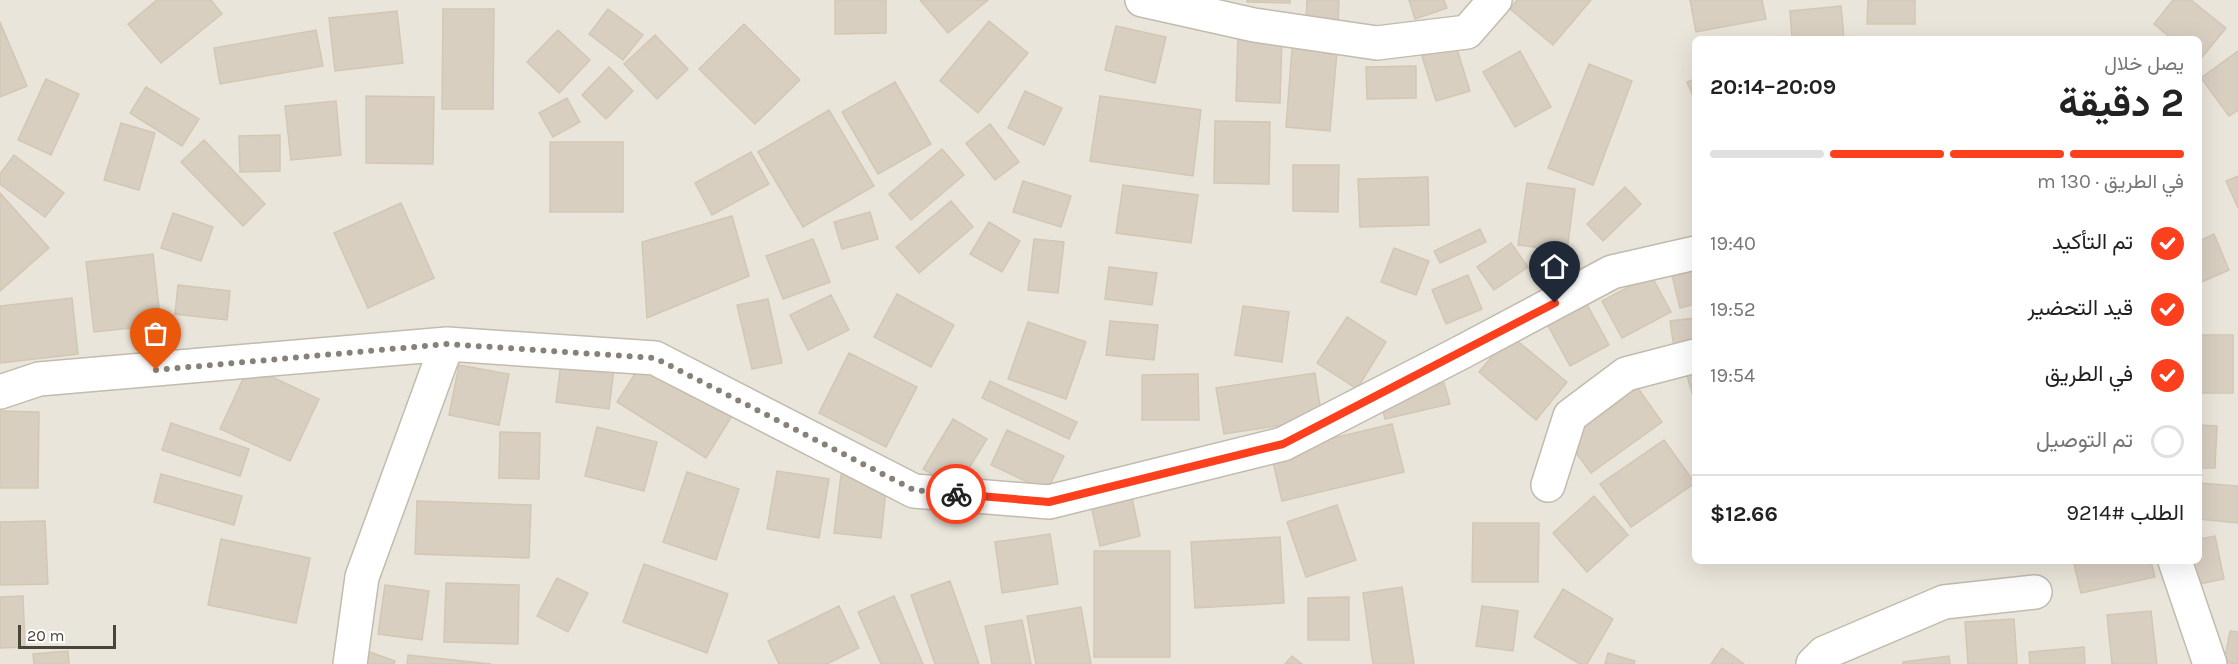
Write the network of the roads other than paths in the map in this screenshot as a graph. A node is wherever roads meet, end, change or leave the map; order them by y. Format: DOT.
graph roads {
  1 [pos="1142,0"];
  2 [pos="1495,0"];
  3 [pos="1692,254"];
  4 [pos="447,344"];
  5 [pos="1692,357"];
  6 [pos="0,392"];
  7 [pos="1548,485"];
  8 [pos="2176,564"];
  9 [pos="2035,592"];
  10 [pos="350,664"];
  11 [pos="1813,664"];
  12 [pos="2210,664"];
  1 -- 2 [label="street"];
  3 -- 4 [label="street"];
  4 -- 6 [label="street"];
  4 -- 10 [label="street"];
  5 -- 7 [label="street"];
  8 -- 12 [label="street"];
  9 -- 11 [label="street"];
}
